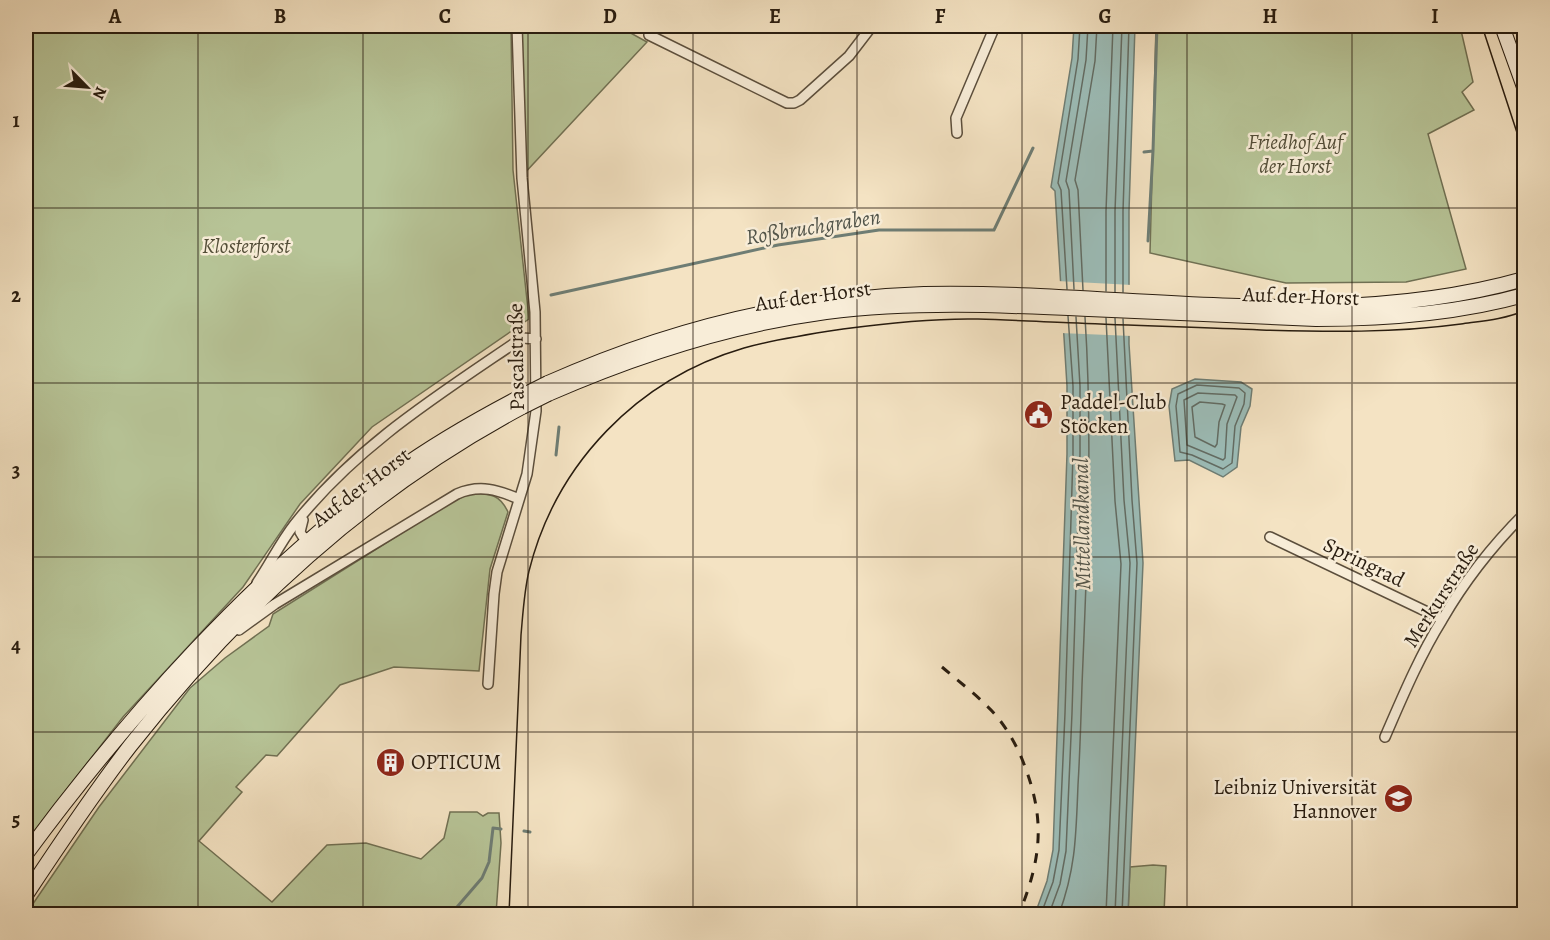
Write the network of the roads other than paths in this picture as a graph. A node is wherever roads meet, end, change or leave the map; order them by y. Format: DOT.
graph roads {
  1 [pos="517,26"];
  2 [pos="654,26"];
  3 [pos="872,26"];
  4 [pos="994,26"];
  5 [pos="1502,26"];
  6 [pos="1524,87"];
  7 [pos="957,134"];
  8 [pos="1524,279"];
  9 [pos="1524,295"];
  10 [pos="1145,306"];
  11 [pos="536,339"];
  12 [pos="522,402"];
  13 [pos="519,499"];
  14 [pos="308,510"];
  15 [pos="1524,514"];
  16 [pos="1270,537"];
  17 [pos="311,539"];
  18 [pos="248,598"];
  19 [pos="1442,619"];
  20 [pos="207,655"];
  21 [pos="488,684"];
  22 [pos="1385,737"];
  23 [pos="26,854"];
  24 [pos="26,895"];
  1 -- 11 [label="street, Pascalstraße"];
  2 -- 3 [label="street"];
  4 -- 7 [label="street"];
  5 -- 6 [label="street"];
  8 -- 10 [label="street, Auf der Horst"];
  9 -- 10 [label="street, Auf der Horst"];
  10 -- 12 [label="street, Auf der Horst, bridge"];
  11 -- 13 [label="street, Pascalstraße"];
  11 -- 14 [label="street, Auf der Horst"];
  12 -- 17 [label="street, Auf der Horst"];
  12 -- 20 [label="street, Auf der Horst"];
  13 -- 20 [label="street, Auf der Horst"];
  13 -- 21 [label="street, Pascalstraße"];
  14 -- 17 [label="street, Auf der Horst"];
  14 -- 18 [label="street, Auf der Horst"];
  15 -- 19 [label="street, Merkurstraße"];
  16 -- 19 [label="street, Springrad"];
  17 -- 18 [label="street, Auf der Horst"];
  18 -- 23 [label="street, Auf der Horst"];
  19 -- 22 [label="street, Merkurstraße"];
  20 -- 24 [label="street, Auf der Horst"];
}
